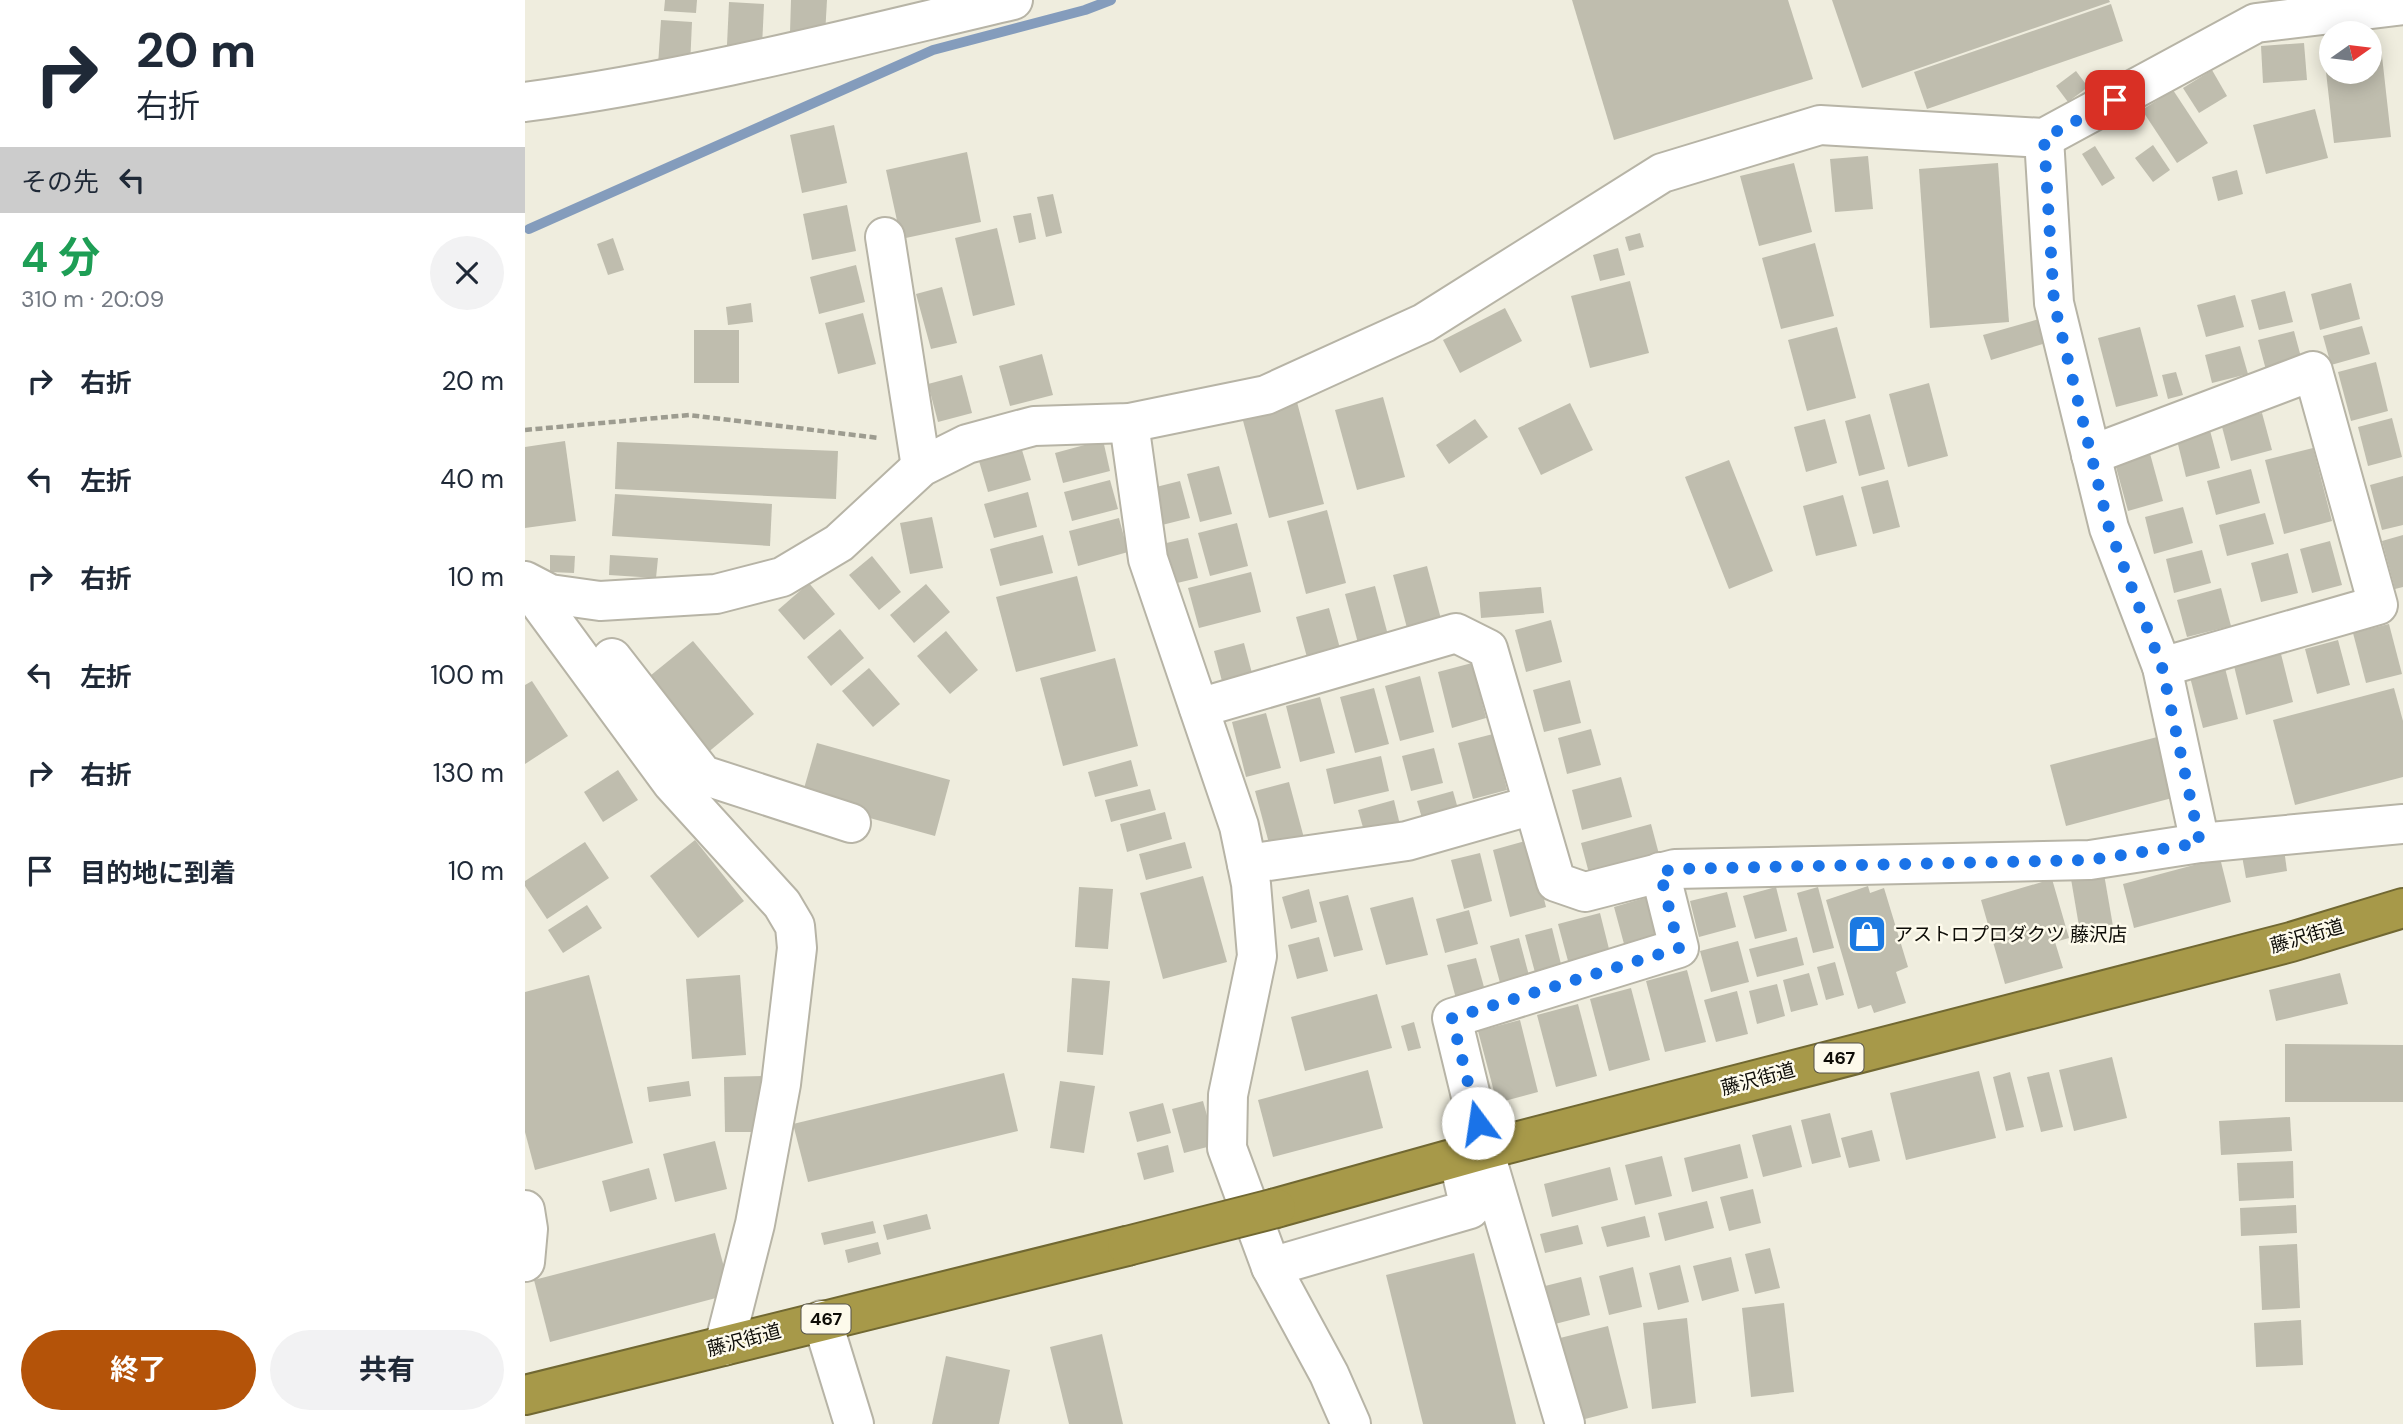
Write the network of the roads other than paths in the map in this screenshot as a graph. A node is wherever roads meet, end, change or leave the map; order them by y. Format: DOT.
graph roads {
  1 [pos="1013,0"];
  2 [pos="2403,5"];
  3 [pos="525,102"];
  4 [pos="2044,138"];
  5 [pos="885,237"];
  6 [pos="1129,423"];
  7 [pos="919,455"];
  8 [pos="2091,455"];
  9 [pos="525,582"];
  10 [pos="564,595"];
  11 [pos="2162,667"];
  12 [pos="1199,708"];
  13 [pos="1533,805"];
  14 [pos="851,823"];
  15 [pos="2403,824"];
  16 [pos="2200,843"];
  17 [pos="1247,864"];
  18 [pos="1660,872"];
  19 [pos="2403,908"];
  20 [pos="1471,1154"];
  21 [pos="525,1210"];
  22 [pos="525,1262"];
  23 [pos="1271,1267"];
  24 [pos="822,1320"];
  25 [pos="724,1346"];
  26 [pos="525,1395"];
  27 [pos="854,1424"];
  28 [pos="1351,1424"];
  29 [pos="1565,1424"];
  1 -- 3 [label="street"];
  2 -- 4 [label="street"];
  4 -- 6 [label="street"];
  4 -- 8 [label="street"];
  5 -- 7 [label="street"];
  6 -- 7 [label="street"];
  6 -- 12 [label="street"];
  7 -- 10 [label="street"];
  8 -- 11 [label="street"];
  8 -- 11 [label="street"];
  9 -- 10 [label="street"];
  9 -- 25 [label="street"];
  10 -- 14 [label="street"];
  11 -- 16 [label="street"];
  12 -- 13 [label="street"];
  12 -- 17 [label="street"];
  13 -- 17 [label="street"];
  13 -- 18 [label="street"];
  15 -- 16 [label="street"];
  16 -- 18 [label="street"];
  17 -- 23 [label="street"];
  18 -- 20 [label="street"];
  19 -- 20 [label="highway, 藤沢街道 / 467"];
  20 -- 23 [label="street"];
  20 -- 24 [label="highway, 藤沢街道 / 467, bridge"];
  20 -- 29 [label="street"];
  21 -- 22 [label="street"];
  23 -- 28 [label="street"];
  24 -- 25 [label="highway, 藤沢街道 / 467"];
  24 -- 27 [label="street"];
  25 -- 26 [label="highway, 藤沢街道 / 467"];
}
